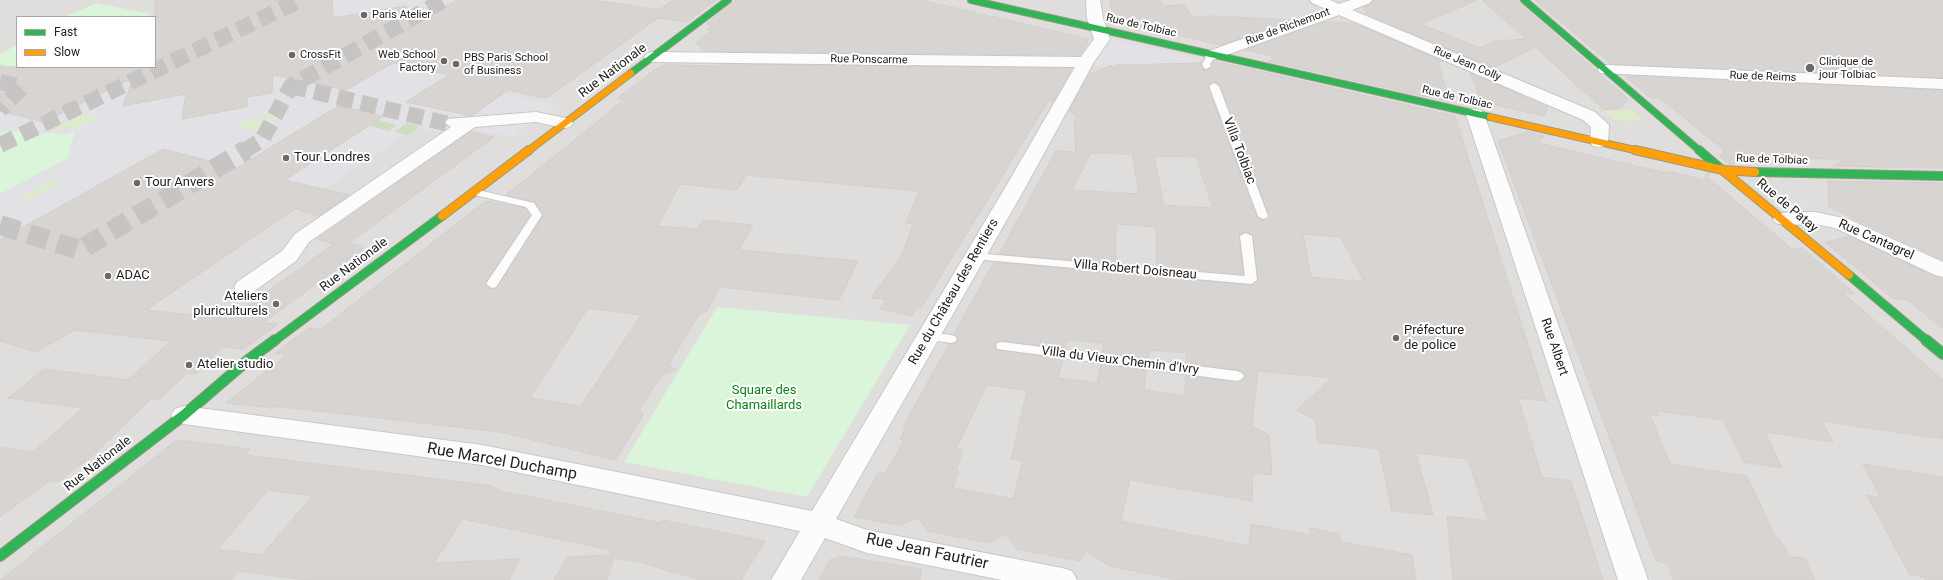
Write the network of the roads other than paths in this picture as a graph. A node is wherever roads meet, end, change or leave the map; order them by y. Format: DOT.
graph roads {
  1 [pos="728,0"];
  2 [pos="971,0"];
  3 [pos="1093,0"];
  4 [pos="1317,0"];
  5 [pos="1365,0"];
  6 [pos="1524,0"];
  7 [pos="1338,9"];
  8 [pos="1098,29"];
  9 [pos="652,57"];
  10 [pos="1210,61"];
  11 [pos="1086,62"];
  12 [pos="1606,70"];
  13 [pos="1943,84"];
  14 [pos="1214,86"];
  15 [pos="1475,114"];
  16 [pos="468,123"];
  17 [pos="564,123"];
  18 [pos="449,124"];
  19 [pos="1600,142"];
  20 [pos="1723,170"];
  21 [pos="1943,176"];
  22 [pos="474,192"];
  23 [pos="1263,216"];
  24 [pos="1783,219"];
  25 [pos="1246,236"];
  26 [pos="974,256"];
  27 [pos="1943,270"];
  28 [pos="492,284"];
  29 [pos="246,287"];
  30 [pos="928,336"];
  31 [pos="951,339"];
  32 [pos="1002,346"];
  33 [pos="1943,354"];
  34 [pos="1237,376"];
  35 [pos="184,415"];
  36 [pos="818,524"];
  37 [pos="0,556"];
  38 [pos="786,580"];
  39 [pos="1062,580"];
  40 [pos="1634,580"];
  1 -- 9 [label="street, Rue Nationale"];
  2 -- 8 [label="street, Rue de Tolbiac"];
  3 -- 8 [label="street, Rue du Château des Rentiers"];
  4 -- 7 [label="street, Rue Jean Colly"];
  5 -- 7 [label="street, Rue de Richemont"];
  6 -- 12 [label="street, Rue de Patay"];
  7 -- 10 [label="street, Rue de Richemont"];
  7 -- 19 [label="street, Rue Jean Colly"];
  8 -- 10 [label="street, Rue de Tolbiac"];
  8 -- 11 [label="street, Rue du Château des Rentiers"];
  9 -- 11 [label="street, Rue Ponscarme"];
  9 -- 17 [label="street, Rue Nationale"];
  10 -- 15 [label="street, Rue de Tolbiac"];
  11 -- 26 [label="street, Rue du Château des Rentiers"];
  12 -- 13 [label="street, Rue de Reims"];
  12 -- 20 [label="street, Rue de Patay"];
  14 -- 23 [label="lane, Villa Tolbiac"];
  15 -- 19 [label="street, Rue de Tolbiac"];
  15 -- 40 [label="street, Rue Albert"];
  16 -- 17 [label="street"];
  16 -- 18 [label="street"];
  16 -- 29 [label="street"];
  17 -- 22 [label="street, Rue Nationale"];
  19 -- 20 [label="street, Rue de Tolbiac"];
  20 -- 21 [label="street, Rue de Tolbiac"];
  20 -- 24 [label="street, Rue de Patay"];
  22 -- 28 [label="lane"];
  22 -- 35 [label="street, Rue Nationale"];
  24 -- 27 [label="street, Rue Cantagrel"];
  24 -- 33 [label="street, Rue de Patay"];
  25 -- 26 [label="lane, Villa Robert Doisneau"];
  26 -- 30 [label="street, Rue du Château des Rentiers"];
  30 -- 31 [label="lane"];
  30 -- 36 [label="street, Rue du Château des Rentiers"];
  32 -- 34 [label="lane, Villa du Vieux Chemin d'Ivry"];
  35 -- 36 [label="street, Rue Marcel Duchamp"];
  35 -- 37 [label="street, Rue Nationale"];
  36 -- 38 [label="street, Rue du Château des Rentiers"];
  36 -- 39 [label="street, Rue Jean Fautrier"];
}
